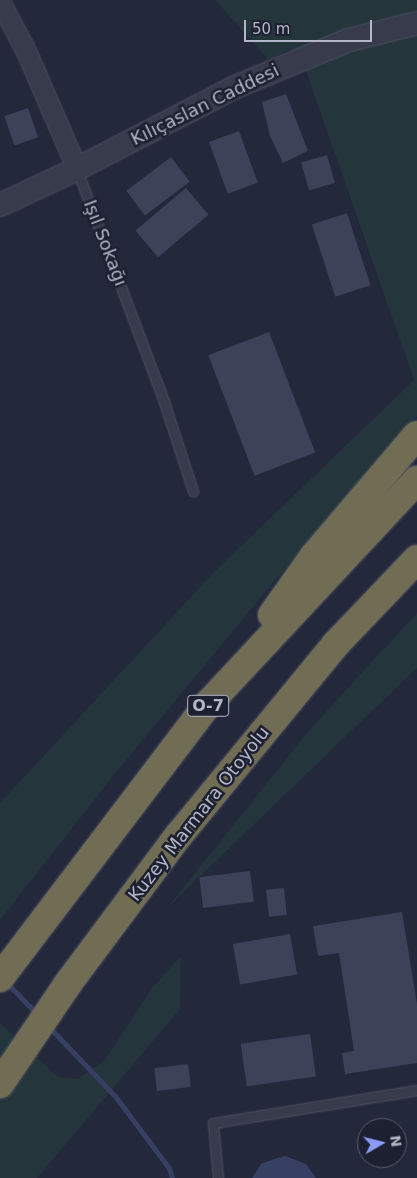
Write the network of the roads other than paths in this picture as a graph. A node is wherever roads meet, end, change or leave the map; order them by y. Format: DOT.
graph roads {
  1 [pos="0,2"];
  2 [pos="417,23"];
  3 [pos="77,170"];
  4 [pos="0,205"];
  5 [pos="417,435"];
  6 [pos="417,480"];
  7 [pos="193,492"];
  8 [pos="417,559"];
  9 [pos="209,703"];
  10 [pos="0,978"];
  11 [pos="0,1084"];
  12 [pos="417,1090"];
  13 [pos="218,1178"];
  1 -- 3 [label="street, Işıl Sokağı"];
  2 -- 3 [label="street, Kılıçaslan Caddesi"];
  3 -- 4 [label="street, Kılıçaslan Caddesi"];
  3 -- 7 [label="lane, Işıl Sokağı"];
  5 -- 9 [label="highway"];
  6 -- 9 [label="highway, O-7"];
  8 -- 11 [label="highway, Kuzey Marmara Otoyolu"];
  9 -- 10 [label="highway, O-7"];
  12 -- 13 [label="lane"];
}
